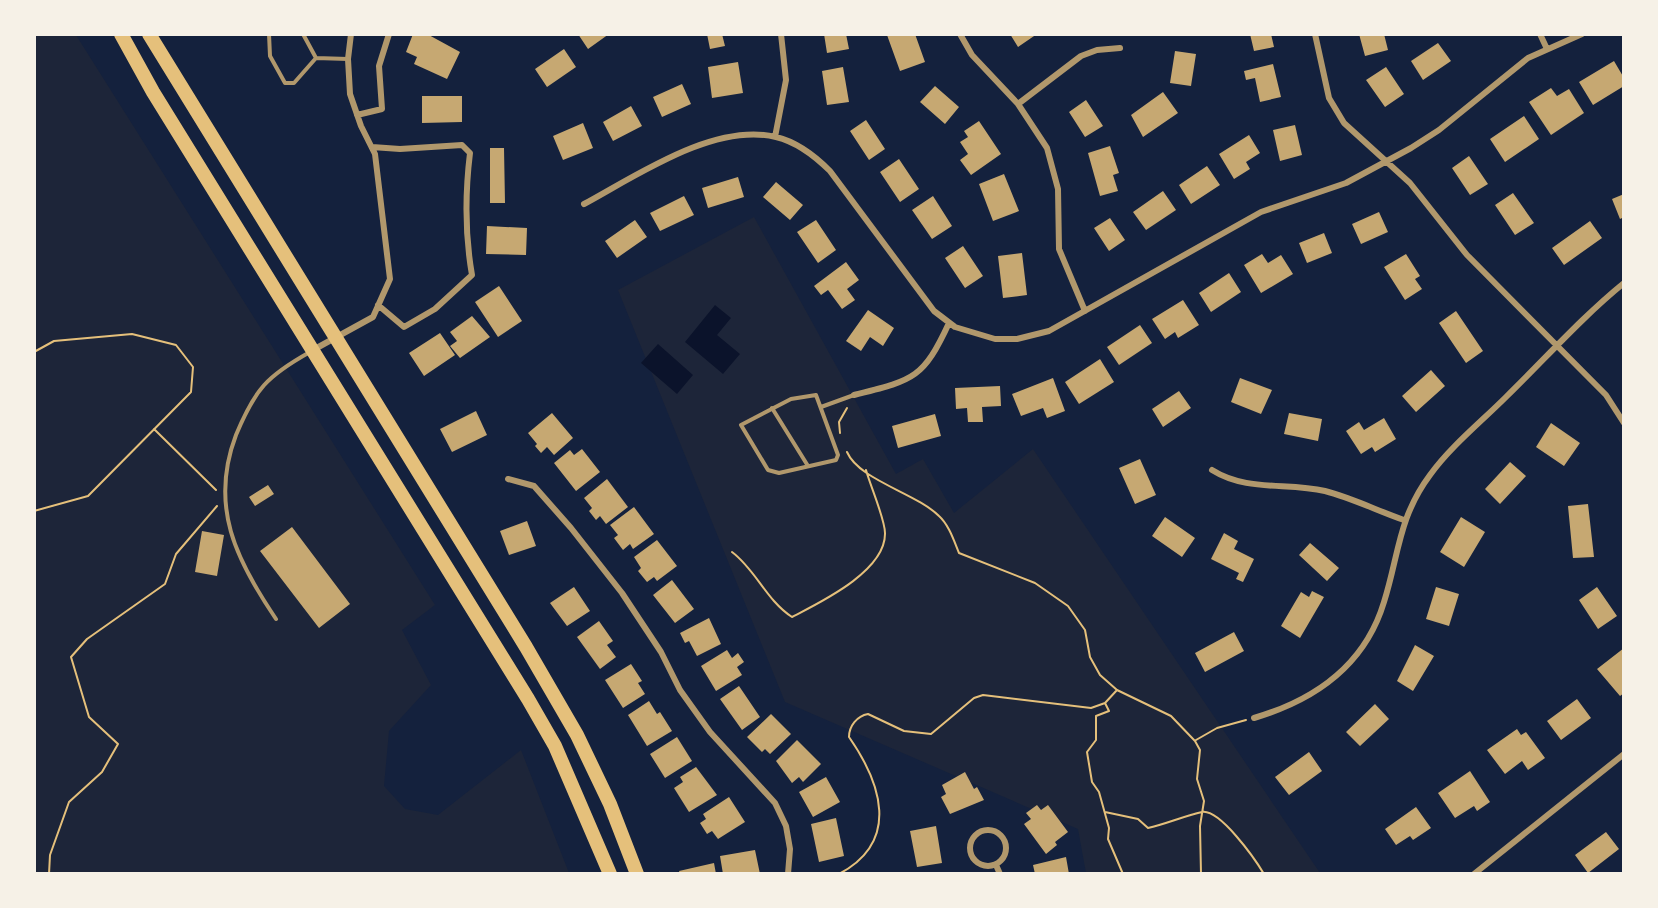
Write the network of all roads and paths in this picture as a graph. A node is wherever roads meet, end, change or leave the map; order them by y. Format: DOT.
graph roads {
  1 [pos="121,34"];
  2 [pos="148,34"];
  3 [pos="269,34"];
  4 [pos="303,34"];
  5 [pos="351,34"];
  6 [pos="389,34"];
  7 [pos="781,34"];
  8 [pos="960,34"];
  9 [pos="1315,34"];
  10 [pos="1540,34"];
  11 [pos="1582,34"];
  12 [pos="1120,48"];
  13 [pos="1546,49"];
  14 [pos="316,58"];
  15 [pos="348,58"];
  16 [pos="1018,104"];
  17 [pos="357,115"];
  18 [pos="776,137"];
  19 [pos="372,147"];
  20 [pos="1386,161"];
  21 [pos="584,204"];
  22 [pos="1623,283"];
  23 [pos="378,305"];
  24 [pos="1086,311"];
  25 [pos="949,323"];
  26 [pos="336,339"];
  27 [pos="1557,346"];
  28 [pos="313,350"];
  29 [pos="34,352"];
  30 [pos="854,395"];
  31 [pos="821,407"];
  32 [pos="772,408"];
  33 [pos="1623,423"];
  34 [pos="154,429"];
  35 [pos="841,438"];
  36 [pos="844,446"];
  37 [pos="808,466"];
  38 [pos="866,470"];
  39 [pos="1212,470"];
  40 [pos="508,479"];
  41 [pos="224,497"];
  42 [pos="34,511"];
  43 [pos="1404,520"];
  44 [pos="732,552"];
  45 [pos="276,619"];
  46 [pos="1117,690"];
  47 [pos="1105,703"];
  48 [pos="1254,718"];
  49 [pos="1195,741"];
  50 [pos="1623,754"];
  51 [pos="1204,811"];
  52 [pos="1105,812"];
  53 [pos="996,865"];
  54 [pos="49,873"];
  55 [pos="610,873"];
  56 [pos="637,873"];
  57 [pos="788,873"];
  58 [pos="839,873"];
  59 [pos="1000,873"];
  60 [pos="1123,873"];
  61 [pos="1200,873"];
  62 [pos="1264,873"];
  63 [pos="1474,873"];
  1 -- 28 [label="main road"];
  2 -- 26 [label="main road"];
  3 -- 14 [label="lane"];
  4 -- 14 [label="lane"];
  5 -- 15 [label="street"];
  6 -- 17 [label="street"];
  7 -- 18 [label="street"];
  8 -- 16 [label="street"];
  9 -- 20 [label="street"];
  10 -- 13 [label="street"];
  11 -- 13 [label="street"];
  12 -- 16 [label="street"];
  13 -- 20 [label="street"];
  14 -- 15 [label="lane"];
  15 -- 17 [label="street"];
  16 -- 24 [label="street"];
  17 -- 19 [label="street"];
  18 -- 21 [label="street"];
  18 -- 25 [label="street"];
  19 -- 23 [label="street"];
  19 -- 23 [label="street"];
  20 -- 24 [label="street"];
  20 -- 27 [label="street"];
  22 -- 27 [label="street"];
  23 -- 26 [label="street"];
  24 -- 25 [label="street"];
  25 -- 30 [label="street"];
  26 -- 28 [label="street"];
  26 -- 56 [label="main road"];
  27 -- 33 [label="street"];
  27 -- 43 [label="street"];
  28 -- 41 [label="lane"];
  28 -- 55 [label="main road"];
  29 -- 34 [label="path"];
  30 -- 31 [label="lane"];
  30 -- 35 [label="path"];
  31 -- 32 [label="lane"];
  31 -- 37 [label="lane"];
  32 -- 37 [label="lane"];
  32 -- 37 [label="lane"];
  34 -- 41 [label="path"];
  34 -- 42 [label="path"];
  36 -- 38 [label="path"];
  38 -- 44 [label="path"];
  38 -- 46 [label="path"];
  39 -- 43 [label="street"];
  40 -- 57 [label="street"];
  41 -- 45 [label="lane"];
  41 -- 54 [label="path"];
  43 -- 48 [label="street"];
  46 -- 47 [label="path"];
  46 -- 49 [label="path"];
  47 -- 52 [label="path"];
  47 -- 58 [label="path"];
  48 -- 49 [label="path"];
  49 -- 51 [label="path"];
  50 -- 63 [label="street"];
  51 -- 52 [label="path"];
  51 -- 61 [label="path"];
  51 -- 62 [label="path"];
  52 -- 60 [label="path"];
  53 -- 53 [label="street"];
  53 -- 59 [label="street"];
}
